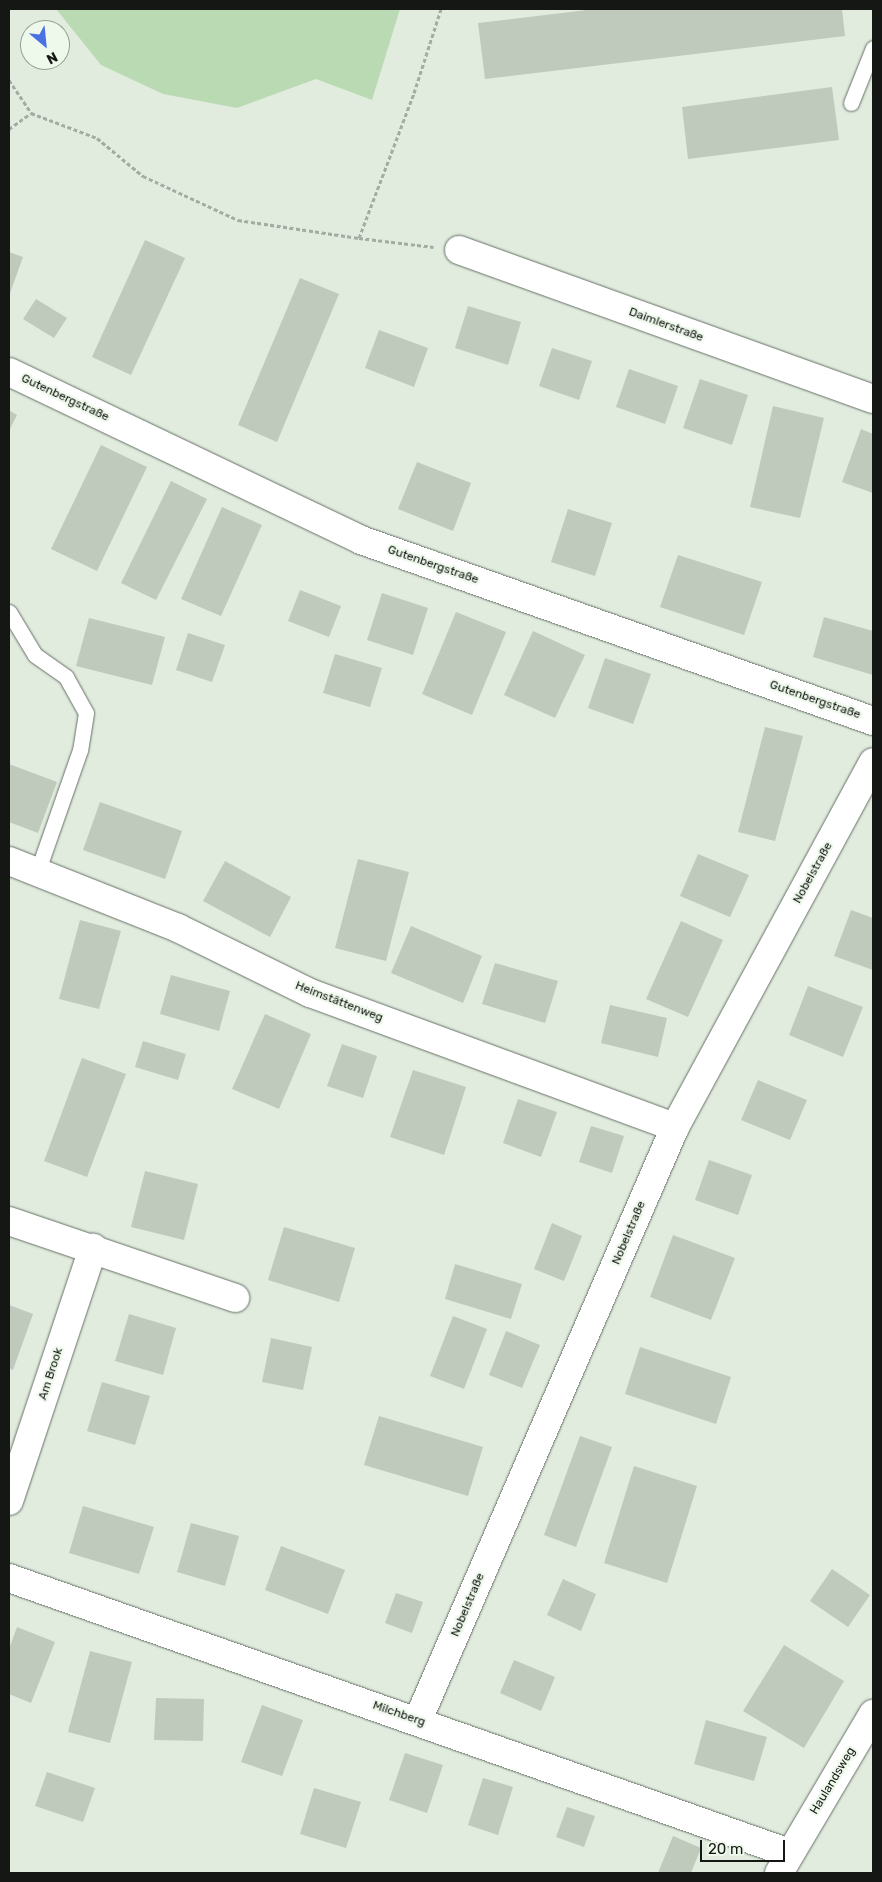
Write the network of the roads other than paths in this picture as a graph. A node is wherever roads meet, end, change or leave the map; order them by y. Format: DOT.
graph roads {
  1 [pos="873,48"];
  2 [pos="851,103"];
  3 [pos="458,250"];
  4 [pos="9,372"];
  5 [pos="873,399"];
  6 [pos="9,612"];
  7 [pos="873,721"];
  8 [pos="873,762"];
  9 [pos="9,861"];
  10 [pos="37,872"];
  11 [pos="675,1127"];
  12 [pos="9,1221"];
  13 [pos="93,1248"];
  14 [pos="235,1298"];
  15 [pos="9,1501"];
  16 [pos="9,1578"];
  17 [pos="873,1714"];
  18 [pos="418,1720"];
  19 [pos="784,1863"];
  1 -- 2 [label="lane"];
  3 -- 5 [label="street, Daimlerstraße"];
  4 -- 7 [label="street, Gutenbergstraße"];
  6 -- 10 [label="lane"];
  8 -- 11 [label="street, Nobelstraße"];
  9 -- 10 [label="street, Heimstättenweg"];
  10 -- 11 [label="street, Heimstättenweg"];
  11 -- 18 [label="street, Nobelstraße"];
  12 -- 13 [label="street"];
  13 -- 14 [label="street"];
  13 -- 15 [label="street, Am Brook"];
  16 -- 18 [label="street, Milchberg"];
  17 -- 19 [label="street, Haulandsweg"];
  18 -- 19 [label="street, Milchberg"];
}
